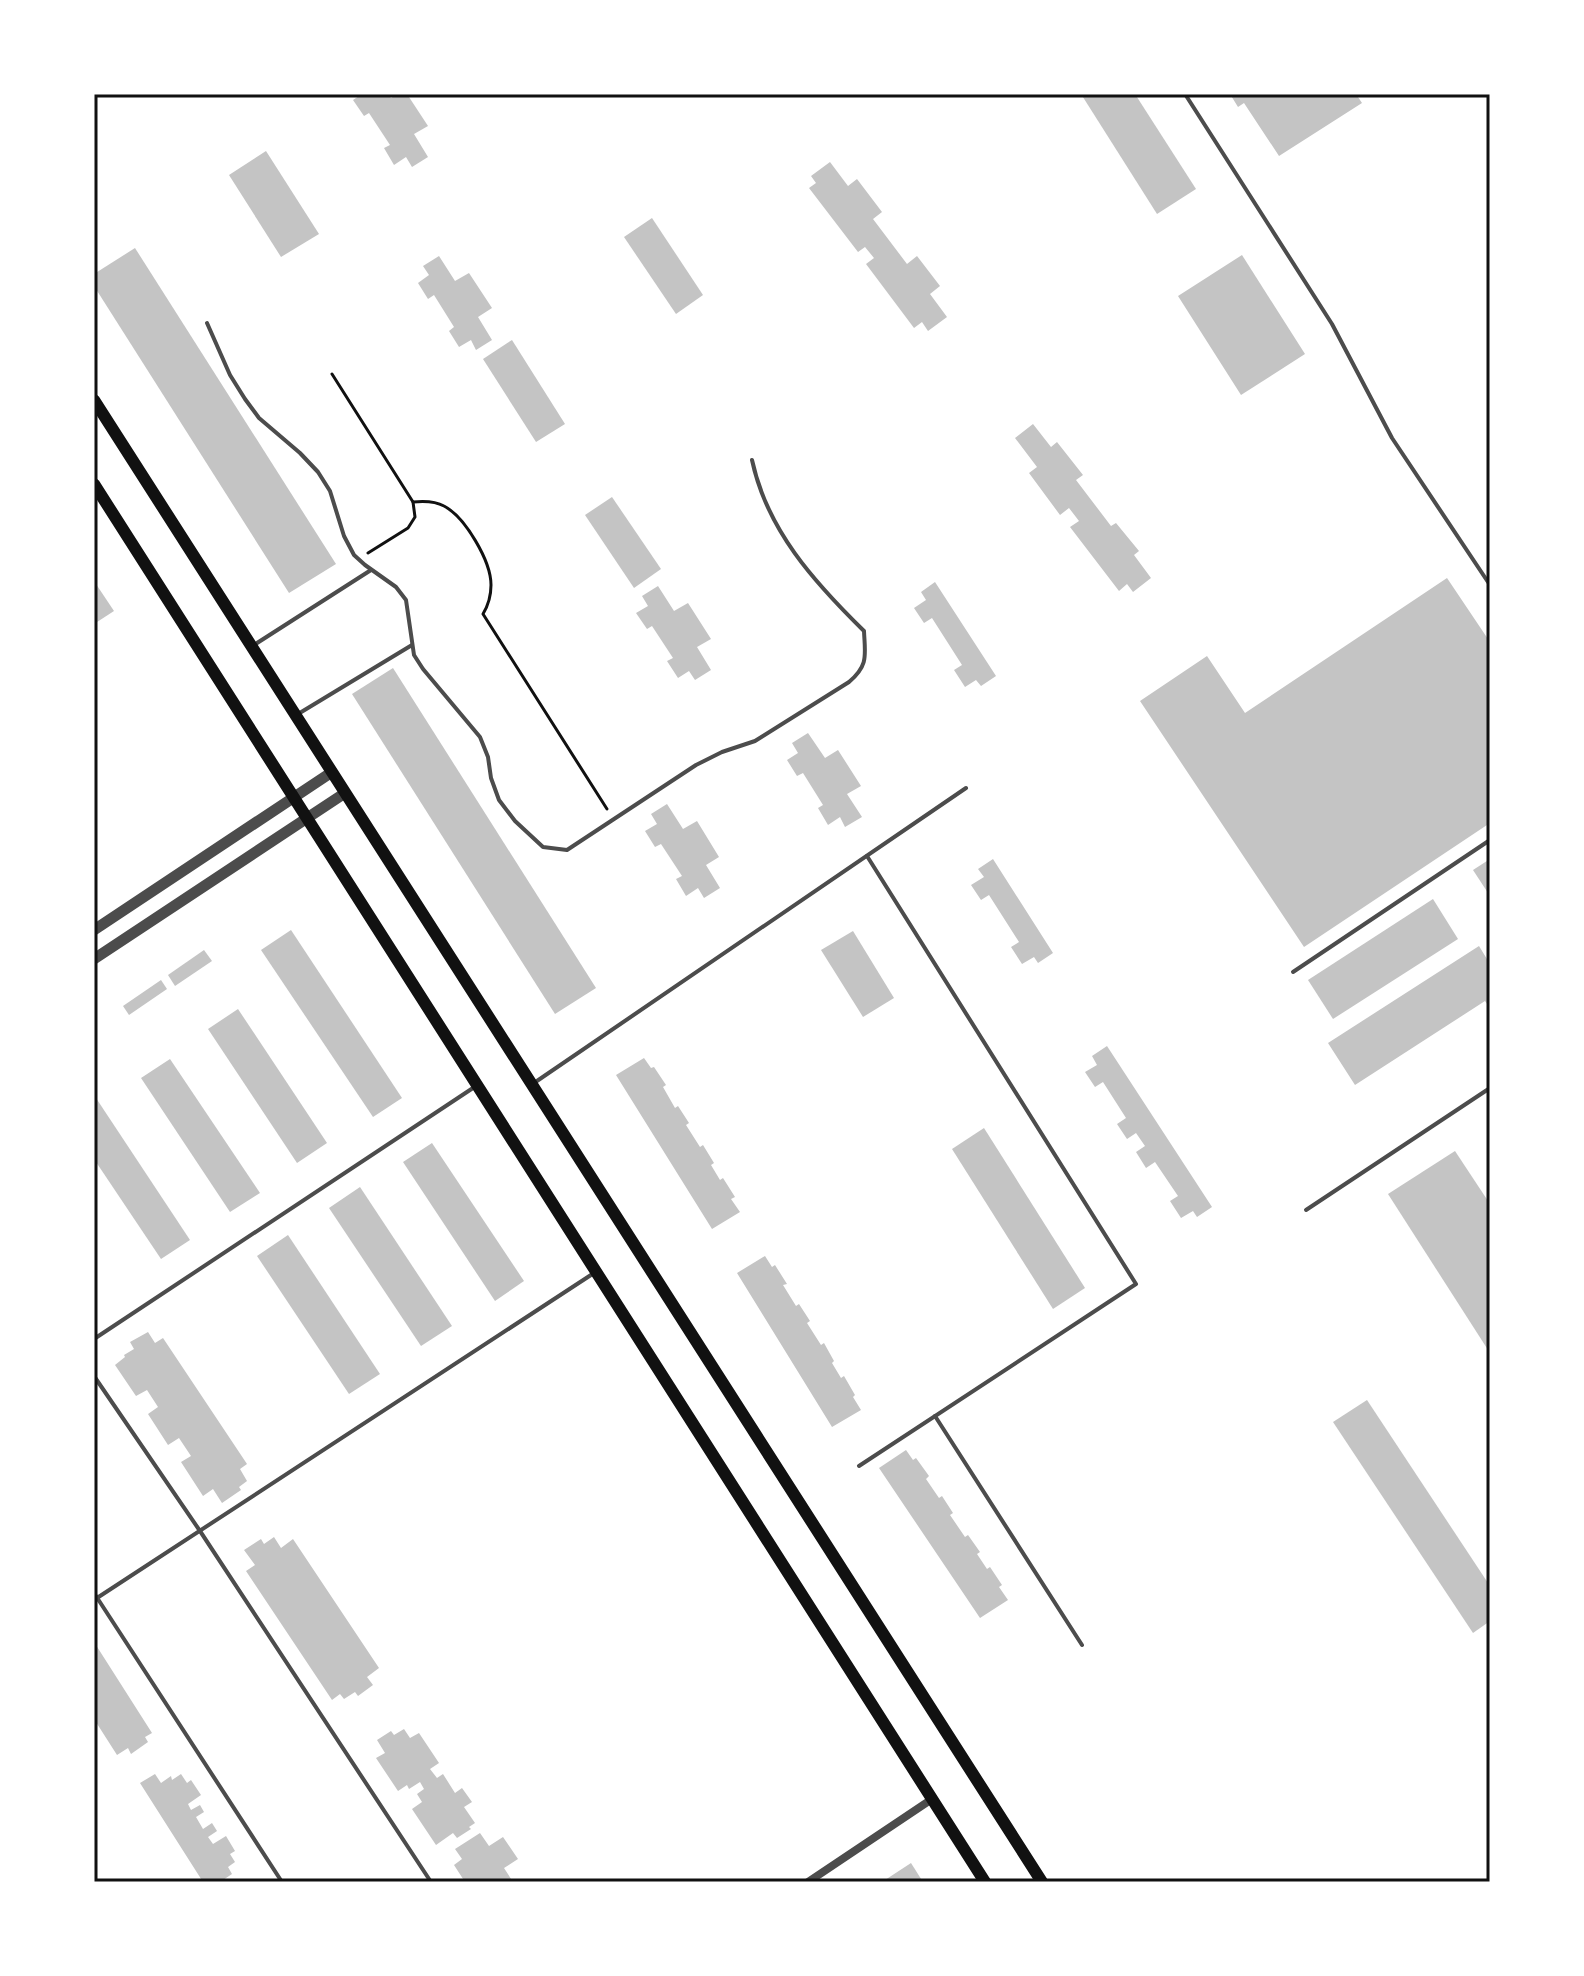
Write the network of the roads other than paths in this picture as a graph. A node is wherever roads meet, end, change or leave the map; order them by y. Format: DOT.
graph roads {
  1 [pos="1185,94"];
  2 [pos="207,323"];
  3 [pos="94,400"];
  4 [pos="752,460"];
  5 [pos="94,484"];
  6 [pos="372,569"];
  7 [pos="1490,585"];
  8 [pos="412,645"];
  9 [pos="251,646"];
  10 [pos="296,715"];
  11 [pos="332,772"];
  12 [pos="966,788"];
  13 [pos="345,793"];
  14 [pos="295,797"];
  15 [pos="307,818"];
  16 [pos="1490,840"];
  17 [pos="867,856"];
  18 [pos="94,930"];
  19 [pos="94,959"];
  20 [pos="1293,972"];
  21 [pos="532,1084"];
  22 [pos="478,1085"];
  23 [pos="1490,1088"];
  24 [pos="1306,1210"];
  25 [pos="597,1272"];
  26 [pos="94,1339"];
  27 [pos="94,1376"];
  28 [pos="935,1416"];
  29 [pos="859,1466"];
  30 [pos="200,1531"];
  31 [pos="96,1595"];
  32 [pos="1082,1645"];
  33 [pos="932,1799"];
  34 [pos="282,1882"];
  35 [pos="431,1882"];
  36 [pos="808,1882"];
  37 [pos="985,1882"];
  38 [pos="1042,1882"];
  1 -- 7 [label="lane"];
  2 -- 6 [label="lane"];
  3 -- 9 [label="main road"];
  4 -- 8 [label="lane"];
  5 -- 14 [label="main road"];
  6 -- 8 [label="lane"];
  6 -- 9 [label="lane"];
  8 -- 10 [label="lane"];
  9 -- 10 [label="main road"];
  10 -- 11 [label="main road"];
  11 -- 13 [label="main road"];
  11 -- 14 [label="street"];
  12 -- 17 [label="lane"];
  13 -- 15 [label="street"];
  13 -- 21 [label="main road"];
  14 -- 15 [label="main road"];
  14 -- 18 [label="street"];
  15 -- 19 [label="street"];
  15 -- 22 [label="main road"];
  16 -- 20 [label="lane"];
  17 -- 21 [label="lane"];
  17 -- 28 [label="lane"];
  21 -- 38 [label="main road"];
  22 -- 25 [label="main road"];
  22 -- 26 [label="lane"];
  23 -- 24 [label="lane"];
  25 -- 30 [label="lane"];
  25 -- 33 [label="main road"];
  27 -- 30 [label="lane"];
  28 -- 29 [label="lane"];
  28 -- 32 [label="lane"];
  30 -- 31 [label="lane"];
  30 -- 35 [label="lane"];
  31 -- 34 [label="lane"];
  33 -- 36 [label="street"];
  33 -- 37 [label="main road"];
}
